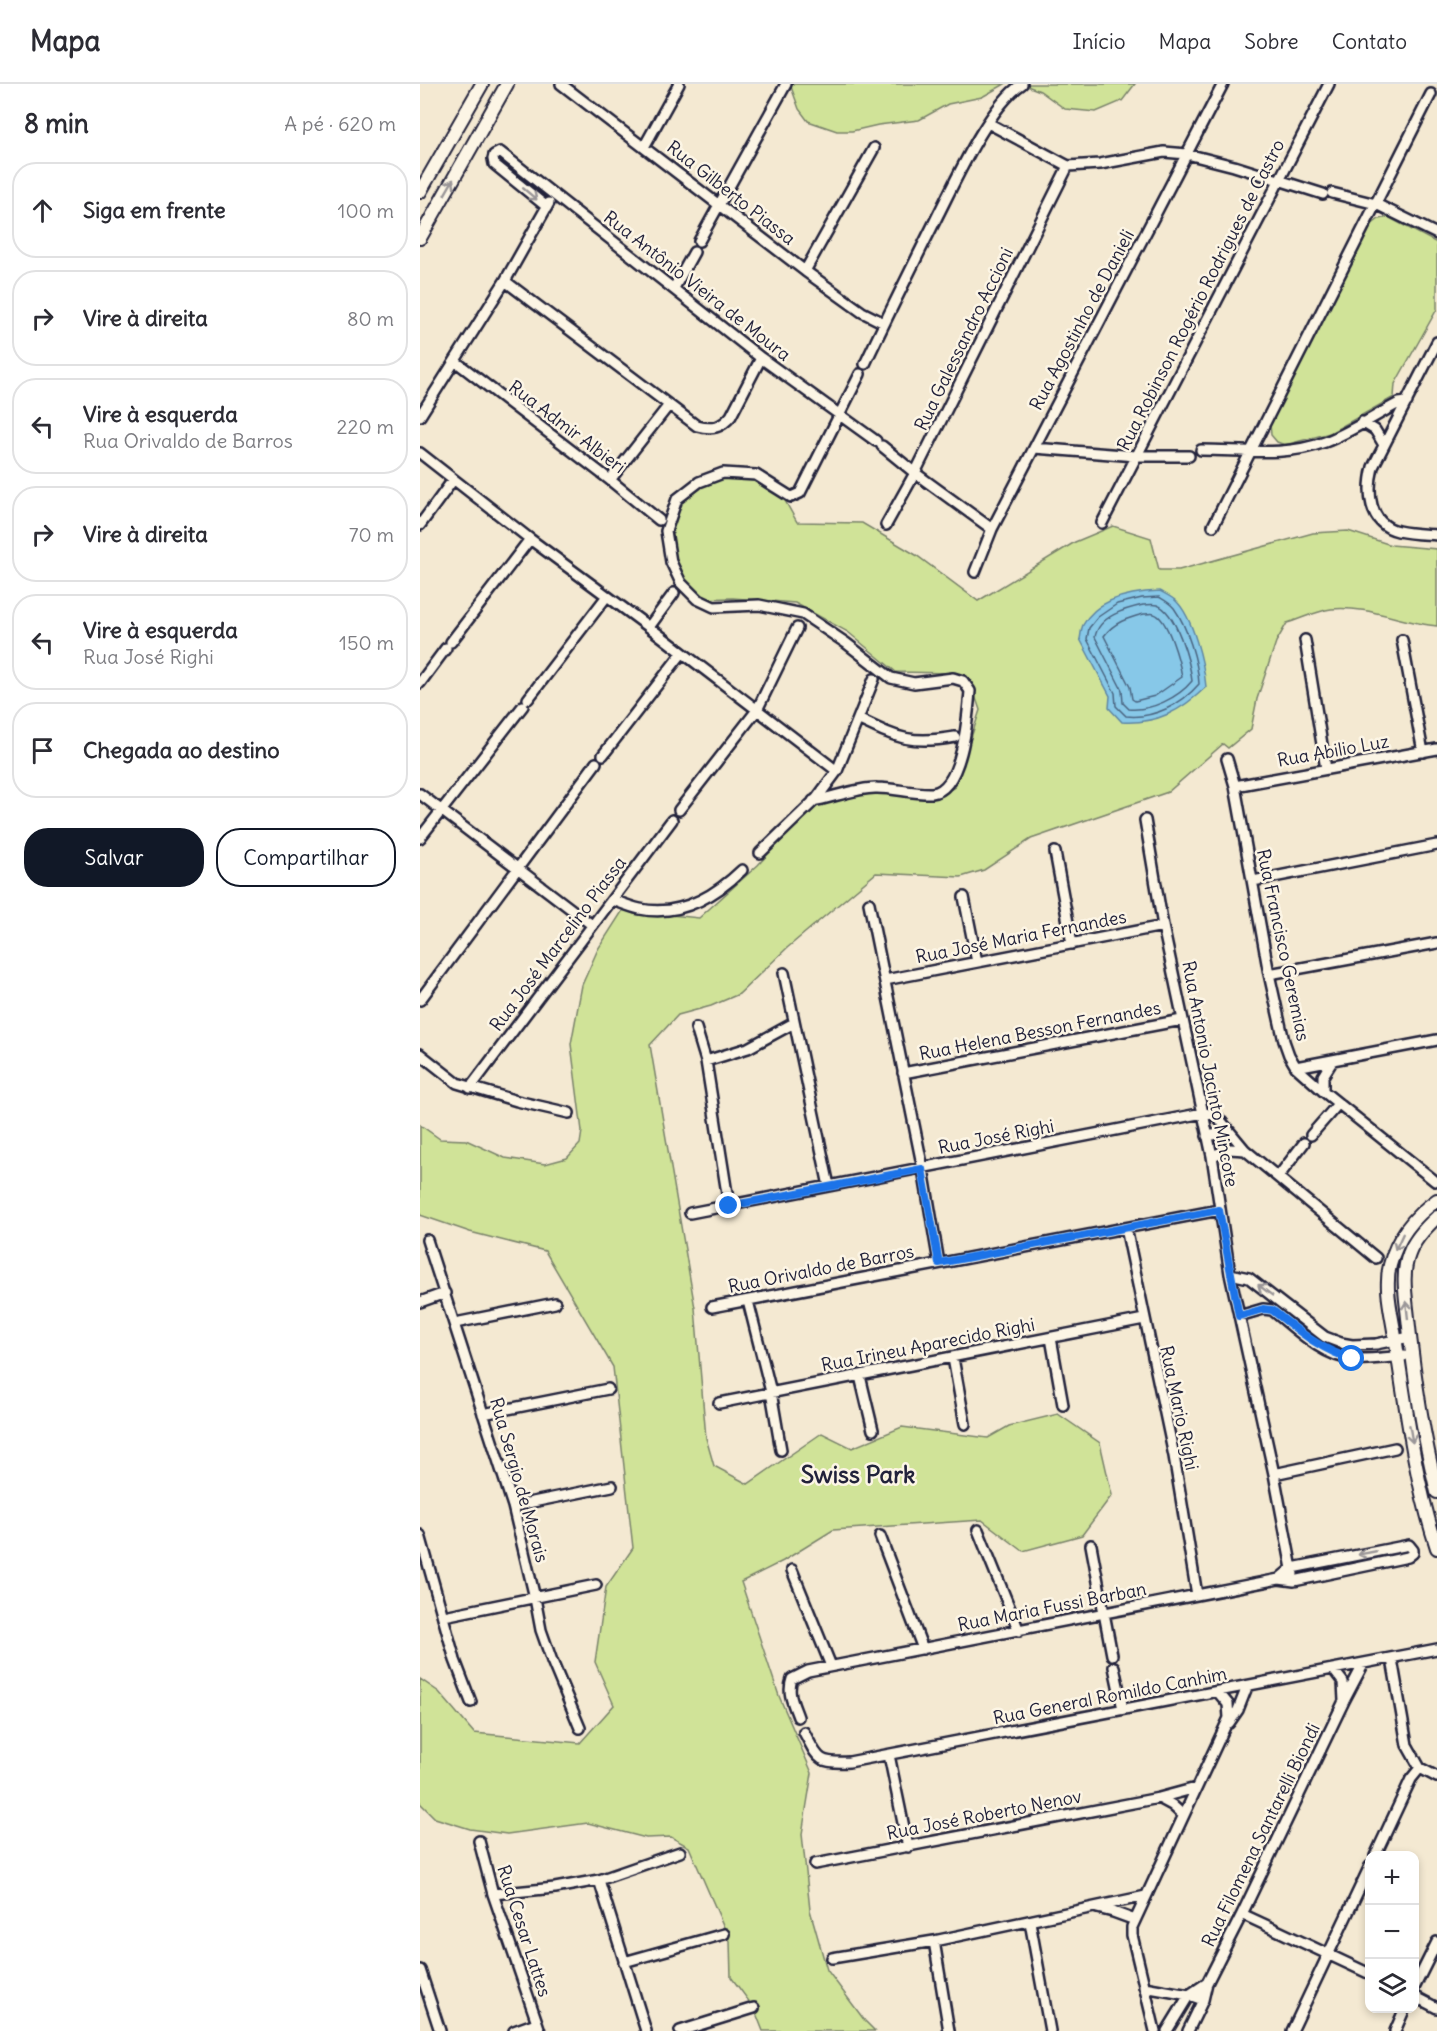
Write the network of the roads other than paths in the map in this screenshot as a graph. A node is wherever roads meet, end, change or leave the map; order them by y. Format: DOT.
graph roads {
  1 [pos="482,84"];
  2 [pos="507,84"];
  3 [pos="561,84"];
  4 [pos="679,84"];
  5 [pos="786,84"];
  6 [pos="1022,84"];
  7 [pos="1223,84"];
  8 [pos="1329,84"];
  9 [pos="1431,94"];
  10 [pos="988,123"];
  11 [pos="644,147"];
  12 [pos="874,148"];
  13 [pos="1187,154"];
  14 [pos="1068,166"];
  15 [pos="1278,181"];
  16 [pos="420,192"];
  17 [pos="553,195"];
  18 [pos="720,204"];
  19 [pos="1376,204"];
  20 [pos="547,207"];
  21 [pos="1437,234"];
  22 [pos="420,238"];
  23 [pos="699,241"];
  24 [pos="694,252"];
  25 [pos="805,271"];
  26 [pos="505,281"];
  27 [pos="674,288"];
  28 [pos="884,323"];
  29 [pos="1437,342"];
  30 [pos="761,358"];
  31 [pos="454,361"];
  32 [pos="865,364"];
  33 [pos="860,374"];
  34 [pos="1407,402"];
  35 [pos="669,405"];
  36 [pos="839,414"];
  37 [pos="420,416"];
  38 [pos="1362,422"];
  39 [pos="1384,445"];
  40 [pos="1034,448"];
  41 [pos="1201,450"];
  42 [pos="1251,450"];
  43 [pos="420,453"];
  44 [pos="1136,456"];
  45 [pos="1189,456"];
  46 [pos="915,473"];
  47 [pos="453,480"];
  48 [pos="610,480"];
  49 [pos="658,520"];
  50 [pos="1102,523"];
  51 [pos="420,525"];
  52 [pos="886,525"];
  53 [pos="1213,526"];
  54 [pos="992,529"];
  55 [pos="1437,535"];
  56 [pos="530,539"];
  57 [pos="975,572"];
  58 [pos="674,593"];
  59 [pos="607,596"];
  60 [pos="649,627"];
  61 [pos="797,628"];
  62 [pos="1305,640"];
  63 [pos="1402,640"];
  64 [pos="682,653"];
  65 [pos="874,679"];
  66 [pos="420,683"];
  67 [pos="757,710"];
  68 [pos="858,719"];
  69 [pos="955,736"];
  70 [pos="1437,749"];
  71 [pos="1423,752"];
  72 [pos="1227,759"];
  73 [pos="1326,769"];
  74 [pos="837,771"];
  75 [pos="1235,786"];
  76 [pos="420,794"];
  77 [pos="813,801"];
  78 [pos="441,810"];
  79 [pos="679,810"];
  80 [pos="672,819"];
  81 [pos="1145,820"];
  82 [pos="420,838"];
  83 [pos="1437,845"];
  84 [pos="1055,852"];
  85 [pos="760,853"];
  86 [pos="519,867"];
  87 [pos="742,870"];
  88 [pos="1253,881"];
  89 [pos="964,897"];
  90 [pos="613,900"];
  91 [pos="869,903"];
  92 [pos="592,925"];
  93 [pos="1163,926"];
  94 [pos="1437,943"];
  95 [pos="1072,944"];
  96 [pos="977,962"];
  97 [pos="784,973"];
  98 [pos="1269,974"];
  99 [pos="885,980"];
  100 [pos="420,1000"];
  101 [pos="1182,1020"];
  102 [pos="794,1023"];
  103 [pos="696,1028"];
  104 [pos="1437,1040"];
  105 [pos="420,1054"];
  106 [pos="1333,1060"];
  107 [pos="706,1061"];
  108 [pos="1296,1067"];
  109 [pos="903,1073"];
  110 [pos="470,1088"];
  111 [pos="1323,1091"];
  112 [pos="1338,1104"];
  113 [pos="568,1113"];
  114 [pos="1203,1113"];
  115 [pos="1230,1132"];
  116 [pos="1311,1135"];
  117 [pos="1208,1136"];
  118 [pos="1304,1143"];
  119 [pos="1245,1150"];
  120 [pos="1212,1156"];
  121 [pos="922,1169"];
  122 [pos="1278,1178"];
  123 [pos="1435,1181"];
  124 [pos="829,1186"];
  125 [pos="1437,1200"];
  126 [pos="729,1206"];
  127 [pos="1219,1210"];
  128 [pos="690,1213"];
  129 [pos="1437,1217"];
  130 [pos="1126,1228"];
  131 [pos="427,1239"];
  132 [pos="1376,1258"];
  133 [pos="939,1263"];
  134 [pos="1230,1274"];
  135 [pos="445,1293"];
  136 [pos="748,1301"];
  137 [pos="420,1302"];
  138 [pos="555,1303"];
  139 [pos="712,1307"];
  140 [pos="1239,1316"];
  141 [pos="1144,1319"];
  142 [pos="455,1323"];
  143 [pos="1410,1337"];
  144 [pos="1051,1338"];
  145 [pos="1395,1340"];
  146 [pos="1412,1354"];
  147 [pos="1397,1356"];
  148 [pos="953,1358"];
  149 [pos="860,1376"];
  150 [pos="608,1389"];
  151 [pos="771,1392"];
  152 [pos="719,1403"];
  153 [pos="1063,1404"];
  154 [pos="483,1414"];
  155 [pos="965,1425"];
  156 [pos="873,1430"];
  157 [pos="1395,1448"];
  158 [pos="781,1450"];
  159 [pos="1274,1474"];
  160 [pos="612,1486"];
  161 [pos="1437,1492"];
  162 [pos="513,1506"];
  163 [pos="978,1530"];
  164 [pos="420,1535"];
  165 [pos="880,1536"];
  166 [pos="1091,1545"];
  167 [pos="1437,1548"];
  168 [pos="1292,1568"];
  169 [pos="792,1570"];
  170 [pos="1279,1579"];
  171 [pos="1294,1581"];
  172 [pos="596,1585"];
  173 [pos="1197,1595"];
  174 [pos="535,1598"];
  175 [pos="1104,1614"];
  176 [pos="444,1617"];
  177 [pos="1019,1631"];
  178 [pos="923,1649"];
  179 [pos="1437,1649"];
  180 [pos="1112,1655"];
  181 [pos="1392,1659"];
  182 [pos="1364,1663"];
  183 [pos="831,1666"];
  184 [pos="1114,1666"];
  185 [pos="1333,1669"];
  186 [pos="1247,1687"];
  187 [pos="1218,1692"];
  188 [pos="1344,1701"];
  189 [pos="471,1702"];
  190 [pos="1123,1708"];
  191 [pos="798,1717"];
  192 [pos="580,1728"];
  193 [pos="804,1732"];
  194 [pos="1223,1733"];
  195 [pos="889,1755"];
  196 [pos="1420,1768"];
  197 [pos="1437,1777"];
  198 [pos="1196,1788"];
  199 [pos="1159,1798"];
  200 [pos="1183,1815"];
  201 [pos="479,1841"];
  202 [pos="908,1847"];
  203 [pos="1377,1851"];
  204 [pos="680,1852"];
  205 [pos="815,1864"];
  206 [pos="1365,1876"];
  207 [pos="598,1880"];
  208 [pos="494,1894"];
  209 [pos="1146,1896"];
  210 [pos="1095,1908"];
  211 [pos="1242,1914"];
  212 [pos="1135,1920"];
  213 [pos="1030,1922"];
  214 [pos="724,1934"];
  215 [pos="934,1941"];
  216 [pos="1437,1942"];
  217 [pos="1328,1954"];
  218 [pos="832,1958"];
  219 [pos="624,1962"];
  220 [pos="420,1971"];
  221 [pos="1365,1972"];
  222 [pos="1419,1978"];
  223 [pos="1207,1983"];
  224 [pos="1144,1987"];
  225 [pos="1189,1995"];
  226 [pos="1419,1999"];
  227 [pos="1203,2000"];
  228 [pos="754,2008"];
  229 [pos="1437,2008"];
  230 [pos="1403,2013"];
  231 [pos="538,2027"];
  232 [pos="946,2030"];
  233 [pos="440,2031"];
  234 [pos="514,2031"];
  235 [pos="646,2031"];
  236 [pos="680,2031"];
  237 [pos="1050,2031"];
  238 [pos="1155,2031"];
  239 [pos="1167,2031"];
  240 [pos="1188,2031"];
  241 [pos="1292,2031"];
  242 [pos="1395,2031"];
  1 -- 16 [label="street"];
  22 -- 2 [label="street, one-way"];
  3 -- 11 [label="street, Rua Gilberto Piassa"];
  4 -- 11 [label="street"];
  5 -- 18 [label="street"];
  6 -- 10 [label="street"];
  7 -- 13 [label="street, Rua Agostinho de Danieli"];
  8 -- 15 [label="street, Rua Robinson Rogério Rodrigues de Castro"];
  9 -- 19 [label="street"];
  10 -- 14 [label="street"];
  10 -- 28 [label="street"];
  11 -- 18 [label="street, Rua Gilberto Piassa"];
  12 -- 25 [label="street"];
  13 -- 14 [label="street"];
  13 -- 15 [label="street"];
  13 -- 40 [label="street, Rua Agostinho de Danieli"];
  14 -- 46 [label="street, Rua Galessandro Accioni"];
  15 -- 19 [label="street"];
  15 -- 44 [label="street, Rua Robinson Rogério Rodrigues de Castro"];
  17 -- 20 [label="street"];
  17 -- 20 [label="street, Rua Antônio Vieira de Moura, one-way"];
  17 -- 27 [label="street, Rua Antônio Vieira de Moura"];
  18 -- 23 [label="street"];
  18 -- 25 [label="street, Rua Gilberto Piassa"];
  19 -- 21 [label="street"];
  19 -- 42 [label="street"];
  20 -- 26 [label="street"];
  24 -- 27 [label="street"];
  25 -- 28 [label="street, Rua Gilberto Piassa"];
  26 -- 31 [label="street"];
  26 -- 35 [label="street"];
  27 -- 30 [label="street, Rua Antônio Vieira de Moura"];
  28 -- 32 [label="street"];
  29 -- 34 [label="street"];
  30 -- 35 [label="street"];
  30 -- 36 [label="street, Rua Antônio Vieira de Moura"];
  31 -- 37 [label="street"];
  31 -- 48 [label="street, Rua Admir Albieri"];
  33 -- 36 [label="street"];
  34 -- 38 [label="street"];
  34 -- 39 [label="street"];
  35 -- 48 [label="street"];
  36 -- 46 [label="street, Rua Antônio Vieira de Moura"];
  36 -- 77 [label="street"];
  38 -- 39 [label="street"];
  38 -- 42 [label="street"];
  39 -- 55 [label="street"];
  40 -- 44 [label="street"];
  40 -- 54 [label="street, Rua Agostinho de Danieli"];
  41 -- 42 [label="street"];
  42 -- 53 [label="street"];
  43 -- 47 [label="street"];
  44 -- 45 [label="street"];
  44 -- 50 [label="street, Rua Robinson Rogério Rodrigues de Castro"];
  46 -- 52 [label="street, Rua Galessandro Accioni"];
  46 -- 54 [label="street, Rua Antônio Vieira de Moura"];
  47 -- 51 [label="street"];
  47 -- 56 [label="street"];
  48 -- 49 [label="street, Rua Admir Albieri"];
  54 -- 57 [label="street, Rua Agostinho de Danieli"];
  56 -- 59 [label="street"];
  56 -- 66 [label="street"];
  58 -- 60 [label="street"];
  59 -- 60 [label="street"];
  59 -- 78 [label="street"];
  60 -- 64 [label="street"];
  61 -- 67 [label="street"];
  62 -- 73 [label="street"];
  63 -- 71 [label="street"];
  64 -- 67 [label="street"];
  64 -- 86 [label="street"];
  65 -- 68 [label="street"];
  67 -- 74 [label="street"];
  67 -- 79 [label="street"];
  68 -- 69 [label="street"];
  68 -- 74 [label="street"];
  70 -- 71 [label="street, Rua Abilio Luz"];
  71 -- 73 [label="street, Rua Abilio Luz"];
  72 -- 75 [label="street, Rua Francisco Geremias"];
  73 -- 75 [label="street, Rua Abilio Luz"];
  74 -- 77 [label="street"];
  75 -- 88 [label="street, Rua Francisco Geremias"];
  76 -- 78 [label="street"];
  77 -- 85 [label="street"];
  78 -- 82 [label="street"];
  78 -- 86 [label="street"];
  80 -- 90 [label="street, Rua José Marcelino Piassa"];
  81 -- 93 [label="street, Rua Antonio Jacinto Mincote"];
  83 -- 88 [label="street"];
  84 -- 95 [label="street"];
  86 -- 92 [label="street"];
  86 -- 100 [label="street"];
  87 -- 90 [label="street"];
  88 -- 98 [label="street, Rua Francisco Geremias"];
  89 -- 96 [label="street"];
  90 -- 92 [label="street, Rua José Marcelino Piassa"];
  91 -- 99 [label="street"];
  92 -- 110 [label="street, Rua José Marcelino Piassa"];
  93 -- 95 [label="street, Rua José Maria Fernandes"];
  93 -- 101 [label="street, Rua Antonio Jacinto Mincote"];
  94 -- 98 [label="street"];
  95 -- 96 [label="street, Rua José Maria Fernandes"];
  96 -- 99 [label="street, Rua José Maria Fernandes"];
  97 -- 102 [label="street"];
  98 -- 108 [label="street, Rua Francisco Geremias"];
  99 -- 109 [label="street"];
  101 -- 109 [label="street, Rua Helena Besson Fernandes"];
  101 -- 114 [label="street, Rua Antonio Jacinto Mincote"];
  102 -- 107 [label="street"];
  102 -- 124 [label="street"];
  103 -- 107 [label="street"];
  104 -- 106 [label="street"];
  105 -- 110 [label="street"];
  106 -- 108 [label="street"];
  106 -- 111 [label="street"];
  107 -- 126 [label="street"];
  108 -- 111 [label="street, Rua Francisco Geremias"];
  109 -- 121 [label="street"];
  110 -- 113 [label="street"];
  111 -- 112 [label="street, Rua Francisco Geremias"];
  112 -- 116 [label="street"];
  112 -- 123 [label="street, Rua Francisco Geremias"];
  114 -- 115 [label="street"];
  114 -- 117 [label="street, Rua Antonio Jacinto Mincote"];
  114 -- 121 [label="street, Rua José Righi"];
  115 -- 117 [label="street"];
  115 -- 119 [label="street"];
  117 -- 120 [label="street, Rua Antonio Jacinto Mincote"];
  118 -- 122 [label="street"];
  119 -- 120 [label="street"];
  119 -- 122 [label="street"];
  120 -- 127 [label="street, Rua Antonio Jacinto Mincote"];
  121 -- 124 [label="street, Rua José Righi"];
  121 -- 133 [label="street"];
  122 -- 132 [label="street"];
  124 -- 126 [label="street, Rua José Righi"];
  125 -- 145 [label="street, one-way"];
  126 -- 128 [label="street, Rua José Righi"];
  127 -- 130 [label="street, Rua Orivaldo de Barros"];
  127 -- 134 [label="street, Rua Antonio Jacinto Mincote"];
  143 -- 129 [label="street, one-way"];
  130 -- 133 [label="street, Rua Orivaldo de Barros"];
  130 -- 141 [label="street, Rua Mario Righi"];
  131 -- 135 [label="street, Rua Sergio de Morais"];
  133 -- 136 [label="street, Rua Orivaldo de Barros"];
  134 -- 140 [label="street, Rua Antonio Jacinto Mincote"];
  145 -- 134 [label="street, one-way"];
  135 -- 137 [label="street"];
  135 -- 142 [label="street, Rua Sergio de Morais"];
  136 -- 139 [label="street, Rua Orivaldo de Barros"];
  136 -- 151 [label="street"];
  138 -- 142 [label="street"];
  140 -- 147 [label="street"];
  140 -- 159 [label="street, Rua Antonio Jacinto Mincote"];
  141 -- 144 [label="street, Rua Irineu Aparecido Righi"];
  141 -- 173 [label="street, Rua Mario Righi"];
  142 -- 154 [label="street, Rua Sergio de Morais"];
  143 -- 145 [label="street"];
  143 -- 146 [label="street"];
  144 -- 148 [label="street, Rua Irineu Aparecido Righi"];
  144 -- 153 [label="street"];
  145 -- 147 [label="street"];
  146 -- 147 [label="street"];
  146 -- 161 [label="street"];
  147 -- 167 [label="street, one-way"];
  148 -- 149 [label="street, Rua Irineu Aparecido Righi"];
  148 -- 155 [label="street"];
  149 -- 151 [label="street, Rua Irineu Aparecido Righi"];
  149 -- 156 [label="street"];
  150 -- 154 [label="street"];
  151 -- 152 [label="street, Rua Irineu Aparecido Righi"];
  151 -- 158 [label="street"];
  154 -- 162 [label="street, Rua Sergio de Morais"];
  157 -- 159 [label="street"];
  159 -- 168 [label="street, Rua Antonio Jacinto Mincote"];
  160 -- 162 [label="street"];
  162 -- 174 [label="street, Rua Sergio de Morais"];
  163 -- 177 [label="street"];
  164 -- 176 [label="street"];
  165 -- 178 [label="street"];
  166 -- 175 [label="street"];
  168 -- 170 [label="street, Rua Maria Fussi Barban"];
  168 -- 171 [label="street, Rua Antonio Jacinto Mincote"];
  171 -- 168 [label="street, Rua Maria Fussi Barban, one-way"];
  169 -- 183 [label="street"];
  170 -- 171 [label="street, Rua Maria Fussi Barban"];
  170 -- 173 [label="street, Rua Maria Fussi Barban"];
  172 -- 174 [label="street"];
  173 -- 175 [label="street, Rua Maria Fussi Barban"];
  174 -- 176 [label="street"];
  174 -- 192 [label="street, Rua Sergio de Morais"];
  175 -- 177 [label="street, Rua Maria Fussi Barban"];
  175 -- 180 [label="street"];
  176 -- 189 [label="street"];
  177 -- 178 [label="street, Rua Maria Fussi Barban"];
  178 -- 183 [label="street, Rua Maria Fussi Barban"];
  179 -- 181 [label="street, Rua General Romildo Canhim"];
  181 -- 182 [label="street, Rua General Romildo Canhim"];
  181 -- 196 [label="street"];
  182 -- 185 [label="street, Rua General Romildo Canhim"];
  182 -- 188 [label="street, Rua Filomena Santarelli Biondi"];
  183 -- 191 [label="street"];
  184 -- 190 [label="street"];
  185 -- 186 [label="street, Rua General Romildo Canhim"];
  185 -- 188 [label="street"];
  186 -- 187 [label="street, Rua General Romildo Canhim"];
  186 -- 194 [label="street"];
  187 -- 190 [label="street, Rua General Romildo Canhim"];
  187 -- 194 [label="street"];
  188 -- 211 [label="street, Rua Filomena Santarelli Biondi"];
  190 -- 195 [label="street, Rua General Romildo Canhim"];
  193 -- 195 [label="street, Rua General Romildo Canhim"];
  194 -- 198 [label="street"];
  195 -- 202 [label="street"];
  196 -- 197 [label="street"];
  196 -- 203 [label="street"];
  198 -- 199 [label="street, Rua José Roberto Nenov"];
  198 -- 200 [label="street"];
  199 -- 200 [label="street"];
  199 -- 202 [label="street, Rua José Roberto Nenov"];
  200 -- 209 [label="street"];
  201 -- 208 [label="street, Rua Cesar Lattes"];
  202 -- 205 [label="street, Rua José Roberto Nenov"];
  204 -- 207 [label="street"];
  206 -- 217 [label="street"];
  207 -- 208 [label="street"];
  207 -- 219 [label="street"];
  208 -- 231 [label="street, Rua Cesar Lattes"];
  209 -- 210 [label="street"];
  209 -- 212 [label="street"];
  210 -- 212 [label="street"];
  210 -- 213 [label="street"];
  211 -- 217 [label="street"];
  211 -- 223 [label="street, Rua Filomena Santarelli Biondi"];
  212 -- 224 [label="street"];
  213 -- 215 [label="street"];
  213 -- 237 [label="street"];
  214 -- 219 [label="street"];
  215 -- 218 [label="street"];
  215 -- 232 [label="street"];
  216 -- 222 [label="street"];
  217 -- 221 [label="street"];
  217 -- 241 [label="street"];
  219 -- 235 [label="street"];
  220 -- 233 [label="street"];
  223 -- 225 [label="street, Rua Filomena Santarelli Biondi"];
  223 -- 227 [label="street, Rua Filomena Santarelli Biondi"];
  224 -- 225 [label="street"];
  224 -- 238 [label="street"];
  225 -- 227 [label="street"];
  225 -- 239 [label="street"];
  226 -- 229 [label="street"];
  227 -- 240 [label="street, Rua Filomena Santarelli Biondi"];
  228 -- 236 [label="street"];
  230 -- 242 [label="street"];
  231 -- 234 [label="street"];
}
